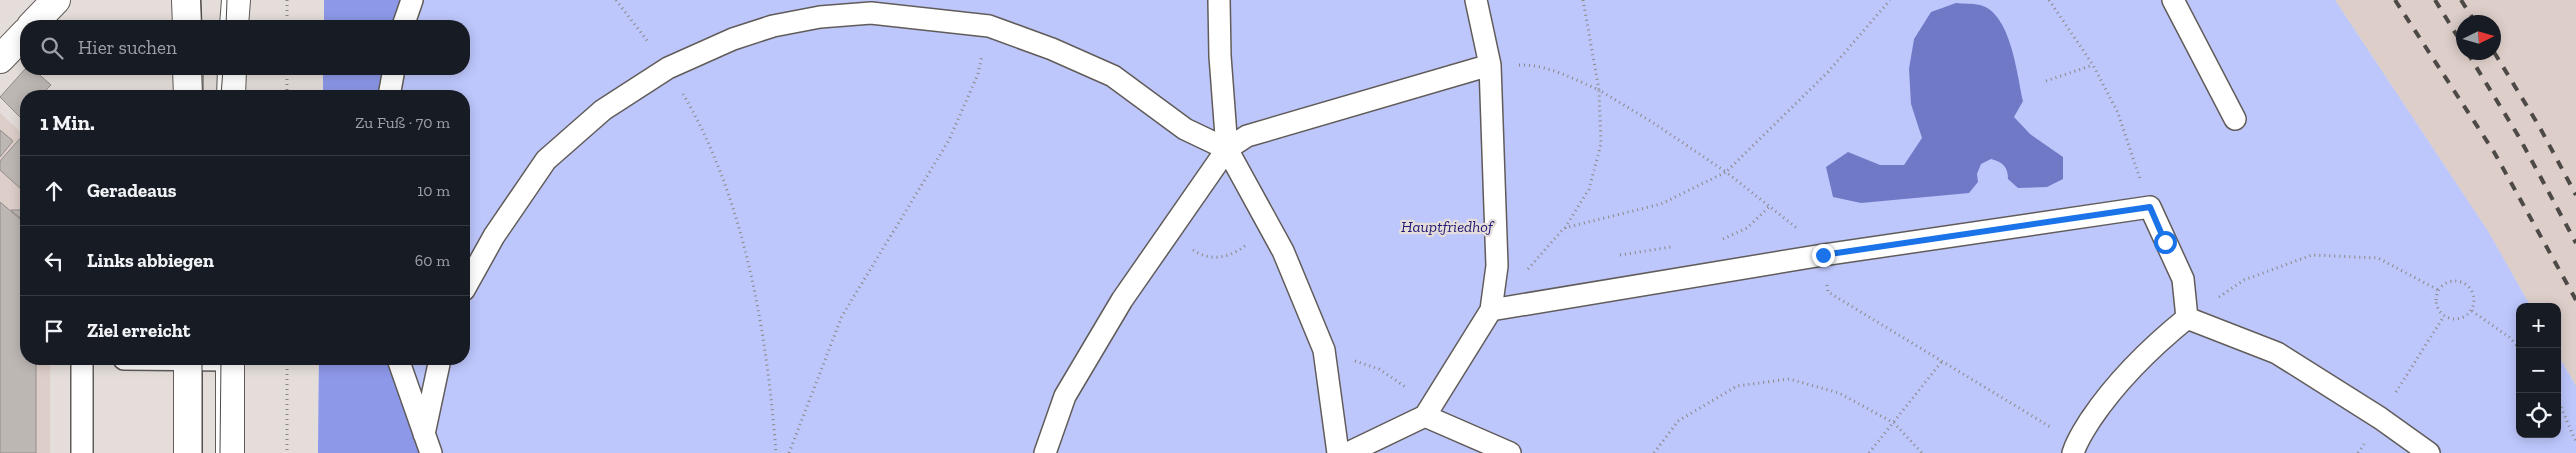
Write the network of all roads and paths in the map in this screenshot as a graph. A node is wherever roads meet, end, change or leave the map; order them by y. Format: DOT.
graph roads {
  1 [pos="56,0"];
  2 [pos="186,0"];
  3 [pos="236,0"];
  4 [pos="287,0"];
  5 [pos="412,0"];
  6 [pos="616,0"];
  7 [pos="1219,0"];
  8 [pos="1476,0"];
  9 [pos="1583,0"];
  10 [pos="1890,0"];
  11 [pos="2049,0"];
  12 [pos="2173,0"];
  13 [pos="37,20"];
  14 [pos="187,20"];
  15 [pos="234,20"];
  16 [pos="287,20"];
  17 [pos="405,20"];
  18 [pos="989,26"];
  19 [pos="20,38"];
  20 [pos="0,59"];
  21 [pos="1490,66"];
  22 [pos="2092,66"];
  23 [pos="668,68"];
  24 [pos="187,75"];
  25 [pos="232,75"];
  26 [pos="287,75"];
  27 [pos="393,75"];
  28 [pos="2046,81"];
  29 [pos="188,90"];
  30 [pos="232,90"];
  31 [pos="287,90"];
  32 [pos="390,90"];
  33 [pos="1599,90"];
  34 [pos="2235,119"];
  35 [pos="1227,149"];
  36 [pos="1726,172"];
  37 [pos="1770,206"];
  38 [pos="2150,207"];
  39 [pos="1264,217"];
  40 [pos="1175,223"];
  41 [pos="1564,228"];
  42 [pos="1718,241"];
  43 [pos="1823,255"];
  44 [pos="470,279"];
  45 [pos="2438,290"];
  46 [pos="1491,310"];
  47 [pos="2472,311"];
  48 [pos="2444,316"];
  49 [pos="2187,318"];
  50 [pos="2519,348"];
  51 [pos="1324,350"];
  52 [pos="1943,360"];
  53 [pos="82,365"];
  54 [pos="188,365"];
  55 [pos="230,365"];
  56 [pos="287,365"];
  57 [pos="400,365"];
  58 [pos="439,365"];
  59 [pos="2561,407"];
  60 [pos="1429,411"];
  61 [pos="2380,418"];
  62 [pos="1894,423"];
  63 [pos="2576,442"];
  64 [pos="428,444"];
  65 [pos="2074,448"];
  66 [pos="82,453"];
  67 [pos="188,453"];
  68 [pos="230,453"];
  69 [pos="287,453"];
  70 [pos="776,453"];
  71 [pos="789,453"];
  72 [pos="1045,453"];
  73 [pos="1338,453"];
  74 [pos="1348,453"];
  75 [pos="1510,453"];
  76 [pos="1654,453"];
  77 [pos="1869,453"];
  78 [pos="1922,453"];
  79 [pos="2429,453"];
  1 -- 13 [label="main road"];
  2 -- 14 [label="main road"];
  3 -- 15 [label="main road"];
  4 -- 16 [label="path"];
  5 -- 17 [label="lane"];
  6 -- 23 [label="path"];
  7 -- 35 [label="lane"];
  8 -- 21 [label="lane"];
  9 -- 33 [label="path"];
  10 -- 36 [label="path"];
  11 -- 22 [label="path"];
  12 -- 34 [label="lane"];
  18 -- 23 [label="lane"];
  18 -- 35 [label="lane"];
  18 -- 71 [label="path"];
  19 -- 20 [label="main road"];
  21 -- 33 [label="path"];
  21 -- 35 [label="lane"];
  21 -- 46 [label="lane"];
  22 -- 28 [label="path"];
  22 -- 38 [label="path"];
  23 -- 44 [label="lane"];
  23 -- 70 [label="path"];
  24 -- 29 [label="main road"];
  25 -- 30 [label="main road"];
  26 -- 31 [label="path"];
  27 -- 32 [label="lane"];
  33 -- 36 [label="path"];
  33 -- 41 [label="path"];
  35 -- 39 [label="lane"];
  35 -- 40 [label="lane"];
  36 -- 37 [label="path"];
  36 -- 41 [label="path"];
  37 -- 42 [label="path"];
  37 -- 43 [label="path"];
  38 -- 43 [label="lane"];
  38 -- 49 [label="lane"];
  39 -- 40 [label="path"];
  39 -- 51 [label="lane"];
  40 -- 72 [label="lane"];
  41 -- 46 [label="path"];
  43 -- 46 [label="lane"];
  43 -- 52 [label="path"];
  45 -- 47 [label="path"];
  45 -- 48 [label="path"];
  45 -- 49 [label="path"];
  46 -- 60 [label="lane"];
  47 -- 48 [label="path"];
  47 -- 50 [label="path"];
  48 -- 61 [label="path"];
  49 -- 61 [label="lane"];
  49 -- 65 [label="lane"];
  51 -- 60 [label="path"];
  51 -- 73 [label="lane"];
  52 -- 62 [label="path"];
  52 -- 65 [label="path"];
  53 -- 66 [label="lane"];
  54 -- 67 [label="main road"];
  55 -- 68 [label="main road"];
  56 -- 69 [label="path"];
  57 -- 64 [label="lane"];
  58 -- 64 [label="lane"];
  59 -- 63 [label="path"];
  60 -- 74 [label="lane"];
  60 -- 75 [label="lane"];
  61 -- 79 [label="lane"];
  62 -- 76 [label="path"];
  62 -- 77 [label="path"];
  62 -- 78 [label="path"];
}
